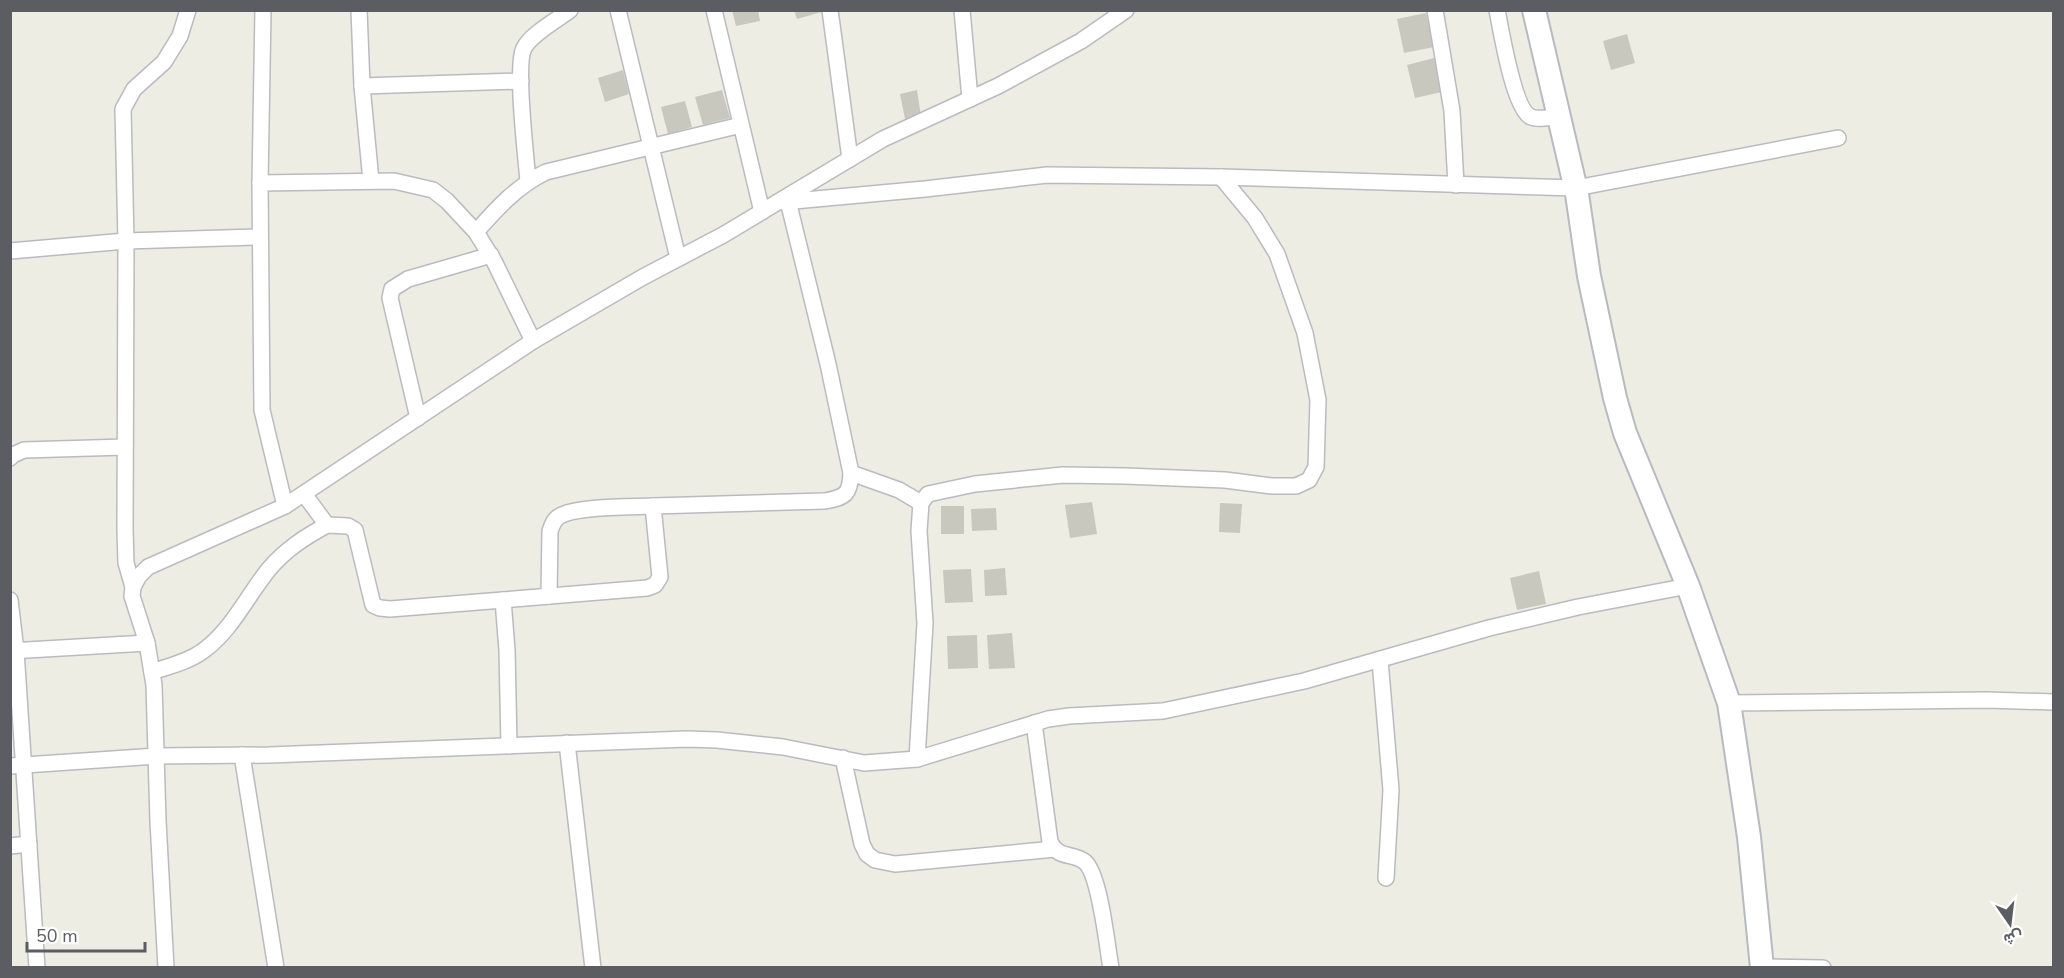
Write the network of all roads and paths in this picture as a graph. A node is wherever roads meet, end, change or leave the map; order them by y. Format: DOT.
graph roads {
  1 [pos="188,10"];
  2 [pos="263,10"];
  3 [pos="359,10"];
  4 [pos="570,10"];
  5 [pos="618,10"];
  6 [pos="714,10"];
  7 [pos="831,10"];
  8 [pos="962,10"];
  9 [pos="1126,10"];
  10 [pos="1435,10"];
  11 [pos="1497,10"];
  12 [pos="1534,10"];
  13 [pos="521,81"];
  14 [pos="362,86"];
  15 [pos="970,99"];
  16 [pos="1559,117"];
  17 [pos="741,125"];
  18 [pos="1839,138"];
  19 [pos="652,147"];
  20 [pos="850,159"];
  21 [pos="1221,177"];
  22 [pos="371,181"];
  23 [pos="528,181"];
  24 [pos="260,183"];
  25 [pos="1456,185"];
  26 [pos="1576,188"];
  27 [pos="784,202"];
  28 [pos="762,212"];
  29 [pos="476,232"];
  30 [pos="261,237"];
  31 [pos="126,242"];
  32 [pos="10,251"];
  33 [pos="491,255"];
  34 [pos="678,258"];
  35 [pos="533,341"];
  36 [pos="418,418"];
  37 [pos="124,447"];
  38 [pos="10,458"];
  39 [pos="851,472"];
  40 [pos="304,494"];
  41 [pos="921,503"];
  42 [pos="285,506"];
  43 [pos="653,506"];
  44 [pos="327,525"];
  45 [pos="1688,586"];
  46 [pos="133,587"];
  47 [pos="549,596"];
  48 [pos="10,600"];
  49 [pos="503,600"];
  50 [pos="147,644"];
  51 [pos="13,651"];
  52 [pos="1380,660"];
  53 [pos="152,672"];
  54 [pos="2054,702"];
  55 [pos="1729,703"];
  56 [pos="1034,723"];
  57 [pos="567,744"];
  58 [pos="508,746"];
  59 [pos="157,756"];
  60 [pos="242,756"];
  61 [pos="843,758"];
  62 [pos="916,759"];
  63 [pos="17,766"];
  64 [pos="29,844"];
  65 [pos="10,846"];
  66 [pos="1055,849"];
  67 [pos="1386,878"];
  68 [pos="1762,967"];
  69 [pos="37,968"];
  70 [pos="166,968"];
  71 [pos="276,968"];
  72 [pos="592,968"];
  73 [pos="1111,968"];
  74 [pos="1823,968"];
  1 -- 31 [label="street"];
  2 -- 24 [label="street"];
  3 -- 14 [label="street"];
  4 -- 13 [label="street"];
  5 -- 19 [label="street"];
  6 -- 17 [label="street"];
  7 -- 20 [label="street"];
  8 -- 15 [label="street"];
  9 -- 15 [label="street"];
  10 -- 25 [label="street"];
  11 -- 16 [label="street"];
  12 -- 16 [label="street"];
  13 -- 14 [label="street"];
  13 -- 23 [label="street"];
  14 -- 22 [label="street"];
  15 -- 20 [label="street"];
  16 -- 26 [label="street"];
  17 -- 19 [label="street"];
  17 -- 28 [label="street"];
  18 -- 26 [label="street"];
  19 -- 23 [label="street"];
  19 -- 34 [label="street"];
  20 -- 27 [label="street"];
  21 -- 25 [label="street"];
  21 -- 27 [label="street"];
  21 -- 41 [label="street"];
  22 -- 24 [label="street"];
  22 -- 29 [label="street"];
  23 -- 29 [label="street"];
  24 -- 30 [label="street"];
  25 -- 26 [label="street"];
  26 -- 45 [label="street"];
  27 -- 28 [label="street"];
  27 -- 39 [label="street"];
  28 -- 34 [label="street"];
  29 -- 33 [label="street"];
  30 -- 31 [label="street"];
  30 -- 42 [label="street"];
  31 -- 32 [label="street"];
  31 -- 37 [label="street"];
  33 -- 35 [label="street"];
  33 -- 36 [label="street"];
  34 -- 35 [label="street"];
  35 -- 36 [label="street"];
  36 -- 40 [label="street"];
  37 -- 38 [label="street"];
  37 -- 46 [label="street"];
  39 -- 41 [label="street"];
  39 -- 43 [label="street"];
  40 -- 42 [label="street"];
  40 -- 44 [label="street"];
  41 -- 62 [label="street"];
  42 -- 46 [label="street"];
  43 -- 47 [label="street"];
  43 -- 47 [label="street"];
  44 -- 49 [label="street"];
  44 -- 53 [label="street"];
  45 -- 52 [label="street"];
  45 -- 55 [label="street"];
  46 -- 50 [label="street"];
  47 -- 49 [label="street"];
  48 -- 51 [label="street"];
  49 -- 58 [label="street"];
  50 -- 51 [label="street"];
  50 -- 53 [label="street"];
  51 -- 63 [label="street"];
  52 -- 56 [label="street"];
  52 -- 67 [label="street"];
  53 -- 59 [label="street"];
  54 -- 55 [label="street"];
  55 -- 68 [label="street"];
  56 -- 62 [label="street"];
  56 -- 66 [label="street"];
  57 -- 58 [label="street"];
  57 -- 61 [label="street"];
  57 -- 72 [label="street"];
  58 -- 60 [label="street"];
  59 -- 60 [label="street"];
  59 -- 63 [label="street"];
  59 -- 70 [label="street"];
  60 -- 71 [label="street"];
  61 -- 62 [label="street"];
  61 -- 66 [label="street"];
  63 -- 64 [label="street"];
  64 -- 65 [label="street"];
  64 -- 69 [label="street"];
  66 -- 73 [label="street"];
  68 -- 74 [label="street"];
}
